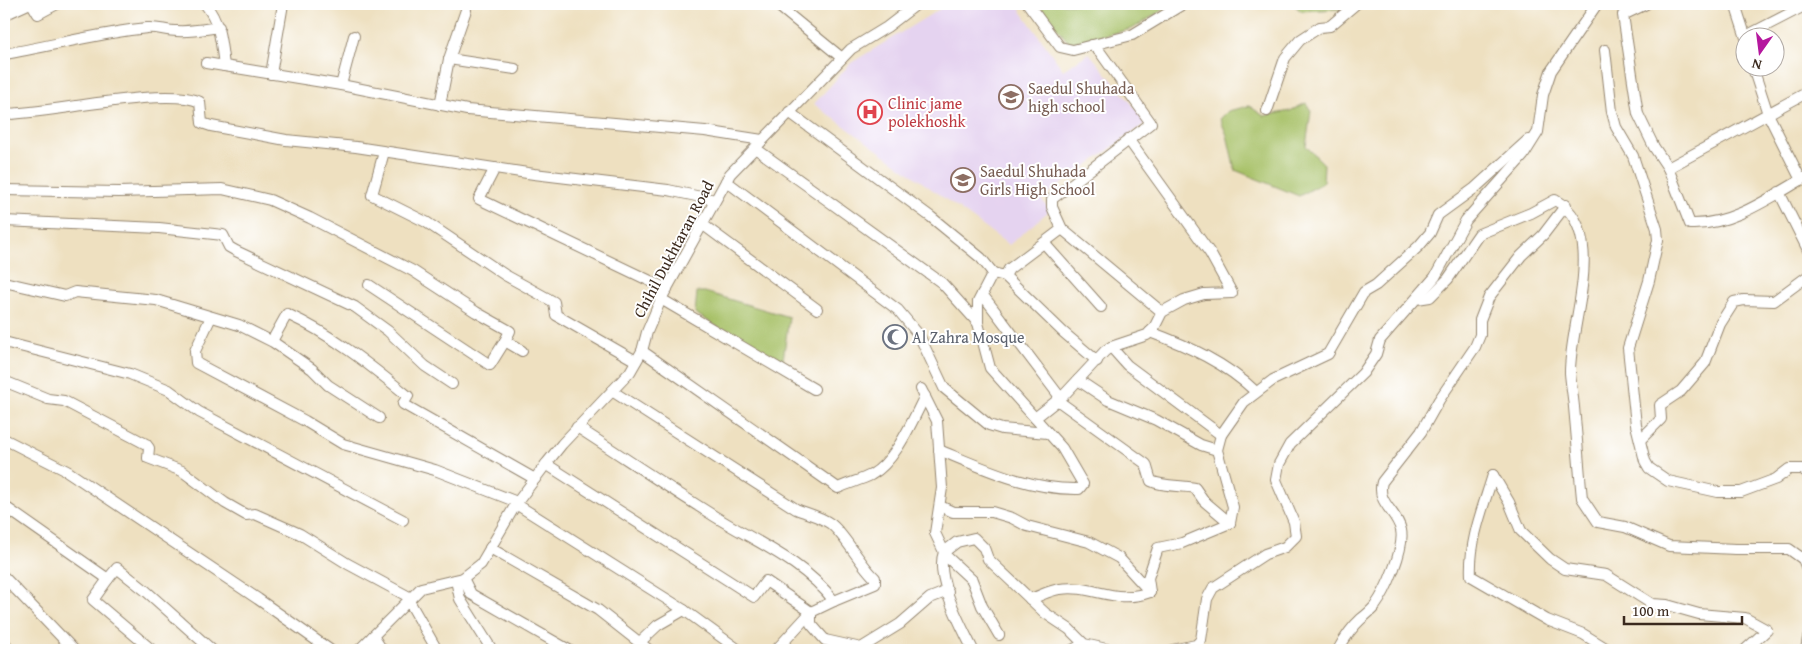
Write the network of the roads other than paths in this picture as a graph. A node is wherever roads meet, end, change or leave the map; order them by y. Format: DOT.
graph roads {
  1 [pos="28,4"];
  2 [pos="32,4"];
  3 [pos="57,4"];
  4 [pos="205,4"];
  5 [pos="283,4"];
  6 [pos="776,4"];
  7 [pos="917,4"];
  8 [pos="1028,4"];
  9 [pos="1184,4"];
  10 [pos="1356,4"];
  11 [pos="1597,4"];
  12 [pos="1646,4"];
  13 [pos="1735,4"];
  14 [pos="1808,4"];
  15 [pos="466,10"];
  16 [pos="4,15"];
  17 [pos="219,28"];
  18 [pos="1743,28"];
  19 [pos="1763,28"];
  20 [pos="354,36"];
  21 [pos="1092,45"];
  22 [pos="1605,50"];
  23 [pos="4,54"];
  24 [pos="842,58"];
  25 [pos="449,59"];
  26 [pos="206,63"];
  27 [pos="224,66"];
  28 [pos="515,70"];
  29 [pos="270,74"];
  30 [pos="1755,78"];
  31 [pos="341,85"];
  32 [pos="1808,92"];
  33 [pos="440,105"];
  34 [pos="789,112"];
  35 [pos="1267,112"];
  36 [pos="4,114"];
  37 [pos="1768,114"];
  38 [pos="1128,139"];
  39 [pos="1533,140"];
  40 [pos="759,144"];
  41 [pos="384,152"];
  42 [pos="495,168"];
  43 [pos="1668,168"];
  44 [pos="1805,178"];
  45 [pos="726,181"];
  46 [pos="4,190"];
  47 [pos="1779,192"];
  48 [pos="715,200"];
  49 [pos="1566,206"];
  50 [pos="4,221"];
  51 [pos="702,224"];
  52 [pos="1062,229"];
  53 [pos="1044,243"];
  54 [pos="1808,250"];
  55 [pos="993,273"];
  56 [pos="1005,276"];
  57 [pos="1808,276"];
  58 [pos="4,282"];
  59 [pos="368,285"];
  60 [pos="667,289"];
  61 [pos="982,294"];
  62 [pos="661,299"];
  63 [pos="1417,299"];
  64 [pos="1101,307"];
  65 [pos="817,309"];
  66 [pos="1162,312"];
  67 [pos="211,317"];
  68 [pos="978,323"];
  69 [pos="1150,332"];
  70 [pos="272,341"];
  71 [pos="505,341"];
  72 [pos="4,342"];
  73 [pos="1111,347"];
  74 [pos="522,351"];
  75 [pos="642,351"];
  76 [pos="636,361"];
  77 [pos="1097,361"];
  78 [pos="1078,380"];
  79 [pos="4,381"];
  80 [pos="452,384"];
  81 [pos="814,389"];
  82 [pos="612,391"];
  83 [pos="1256,392"];
  84 [pos="1059,399"];
  85 [pos="379,418"];
  86 [pos="1035,418"];
  87 [pos="577,427"];
  88 [pos="1048,432"];
  89 [pos="1221,435"];
  90 [pos="4,439"];
  91 [pos="1640,440"];
  92 [pos="939,450"];
  93 [pos="1217,450"];
  94 [pos="546,464"];
  95 [pos="1808,473"];
  96 [pos="535,479"];
  97 [pos="517,503"];
  98 [pos="4,506"];
  99 [pos="940,506"];
  100 [pos="403,520"];
  101 [pos="1230,523"];
  102 [pos="490,548"];
  103 [pos="944,552"];
  104 [pos="1808,571"];
  105 [pos="4,577"];
  106 [pos="108,579"];
  107 [pos="460,579"];
  108 [pos="948,591"];
  109 [pos="1150,592"];
  110 [pos="1030,599"];
  111 [pos="410,600"];
  112 [pos="834,601"];
  113 [pos="684,610"];
  114 [pos="811,612"];
  115 [pos="999,635"];
  116 [pos="374,636"];
  117 [pos="1808,638"];
  118 [pos="4,642"];
  119 [pos="640,642"];
  120 [pos="1084,644"];
  121 [pos="10,650"];
  122 [pos="74,650"];
  123 [pos="152,650"];
  124 [pos="212,650"];
  125 [pos="330,650"];
  126 [pos="359,650"];
  127 [pos="382,650"];
  128 [pos="437,650"];
  129 [pos="492,650"];
  130 [pos="569,650"];
  131 [pos="649,650"];
  132 [pos="739,650"];
  133 [pos="776,650"];
  134 [pos="973,650"];
  135 [pos="1072,650"];
  136 [pos="1111,650"];
  137 [pos="1172,650"];
  138 [pos="1338,650"];
  139 [pos="1609,650"];
  140 [pos="1745,650"];
  141 [pos="1806,650"];
  1 -- 16 [label="street"];
  2 -- 3 [label="street"];
  4 -- 17 [label="street"];
  5 -- 29 [label="street"];
  6 -- 24 [label="street"];
  7 -- 24 [label="street, Chihil Dukhtaran Road"];
  8 -- 21 [label="street"];
  9 -- 21 [label="street"];
  10 -- 35 [label="street"];
  11 -- 39 [label="street"];
  12 -- 43 [label="street"];
  13 -- 18 [label="street"];
  14 -- 19 [label="street"];
  15 -- 25 [label="street"];
  17 -- 23 [label="street"];
  17 -- 27 [label="street"];
  20 -- 31 [label="street"];
  21 -- 38 [label="street"];
  22 -- 91 [label="street"];
  24 -- 34 [label="street, Chihil Dukhtaran Road"];
  25 -- 28 [label="street"];
  25 -- 33 [label="street"];
  26 -- 27 [label="street"];
  27 -- 29 [label="street"];
  29 -- 31 [label="street"];
  30 -- 37 [label="street"];
  31 -- 33 [label="street"];
  32 -- 37 [label="street"];
  33 -- 40 [label="street"];
  34 -- 40 [label="street, Chihil Dukhtaran Road"];
  34 -- 55 [label="street"];
  36 -- 41 [label="street"];
  37 -- 43 [label="street"];
  37 -- 44 [label="street"];
  38 -- 52 [label="street"];
  38 -- 66 [label="street"];
  39 -- 63 [label="street"];
  39 -- 83 [label="street"];
  40 -- 45 [label="street, Chihil Dukhtaran Road"];
  40 -- 68 [label="street"];
  41 -- 42 [label="street"];
  41 -- 76 [label="street"];
  42 -- 48 [label="street"];
  42 -- 60 [label="street"];
  43 -- 47 [label="street"];
  44 -- 47 [label="street"];
  45 -- 48 [label="street, Chihil Dukhtaran Road"];
  45 -- 88 [label="street"];
  46 -- 71 [label="street"];
  47 -- 54 [label="street"];
  48 -- 51 [label="street, Chihil Dukhtaran Road"];
  49 -- 63 [label="street"];
  49 -- 104 [label="street"];
  49 -- 138 [label="street"];
  50 -- 80 [label="street"];
  51 -- 60 [label="street, Chihil Dukhtaran Road"];
  51 -- 65 [label="street"];
  52 -- 53 [label="street"];
  52 -- 66 [label="street"];
  53 -- 56 [label="street"];
  53 -- 64 [label="street"];
  55 -- 56 [label="street"];
  55 -- 61 [label="street"];
  56 -- 77 [label="street"];
  57 -- 91 [label="street"];
  58 -- 67 [label="street"];
  59 -- 71 [label="street"];
  60 -- 62 [label="street, Chihil Dukhtaran Road"];
  61 -- 68 [label="street"];
  61 -- 84 [label="street"];
  62 -- 75 [label="street, Chihil Dukhtaran Road"];
  62 -- 81 [label="street"];
  63 -- 137 [label="street"];
  66 -- 69 [label="street"];
  67 -- 70 [label="street"];
  67 -- 97 [label="street"];
  68 -- 86 [label="street"];
  69 -- 73 [label="street"];
  69 -- 83 [label="street"];
  70 -- 85 [label="street"];
  70 -- 96 [label="street"];
  71 -- 74 [label="street"];
  72 -- 100 [label="street"];
  73 -- 77 [label="street"];
  73 -- 89 [label="street"];
  75 -- 76 [label="street, Chihil Dukhtaran Road"];
  75 -- 92 [label="street"];
  76 -- 82 [label="street, Chihil Dukhtaran Road"];
  77 -- 78 [label="street"];
  78 -- 84 [label="street"];
  78 -- 93 [label="street"];
  79 -- 111 [label="street"];
  82 -- 87 [label="street, Chihil Dukhtaran Road"];
  82 -- 112 [label="street"];
  83 -- 89 [label="street"];
  84 -- 86 [label="street"];
  84 -- 101 [label="street"];
  86 -- 88 [label="street"];
  87 -- 94 [label="street, Chihil Dukhtaran Road"];
  87 -- 112 [label="street"];
  88 -- 92 [label="street"];
  89 -- 93 [label="street"];
  90 -- 125 [label="street"];
  91 -- 95 [label="street"];
  92 -- 99 [label="street"];
  93 -- 101 [label="street"];
  94 -- 96 [label="street, Chihil Dukhtaran Road"];
  94 -- 114 [label="street"];
  96 -- 97 [label="street, Chihil Dukhtaran Road"];
  97 -- 102 [label="street, Chihil Dukhtaran Road"];
  97 -- 113 [label="street"];
  98 -- 106 [label="street"];
  99 -- 103 [label="street"];
  99 -- 109 [label="street"];
  101 -- 109 [label="street"];
  102 -- 107 [label="street, Chihil Dukhtaran Road"];
  102 -- 119 [label="street"];
  103 -- 108 [label="street"];
  103 -- 110 [label="street"];
  103 -- 115 [label="street"];
  105 -- 122 [label="street"];
  106 -- 123 [label="street"];
  106 -- 124 [label="street"];
  107 -- 111 [label="street, Chihil Dukhtaran Road"];
  107 -- 129 [label="street"];
  107 -- 130 [label="street"];
  108 -- 114 [label="street"];
  108 -- 134 [label="street"];
  109 -- 110 [label="street"];
  110 -- 120 [label="street"];
  111 -- 116 [label="street, Chihil Dukhtaran Road"];
  111 -- 128 [label="street"];
  112 -- 114 [label="street"];
  113 -- 119 [label="street"];
  113 -- 132 [label="street"];
  114 -- 133 [label="street"];
  116 -- 126 [label="street, Chihil Dukhtaran Road"];
  116 -- 127 [label="street"];
  117 -- 141 [label="street"];
  118 -- 121 [label="street"];
  119 -- 131 [label="street"];
  120 -- 135 [label="street"];
  120 -- 136 [label="street"];
  139 -- 140 [label="street"];
}
